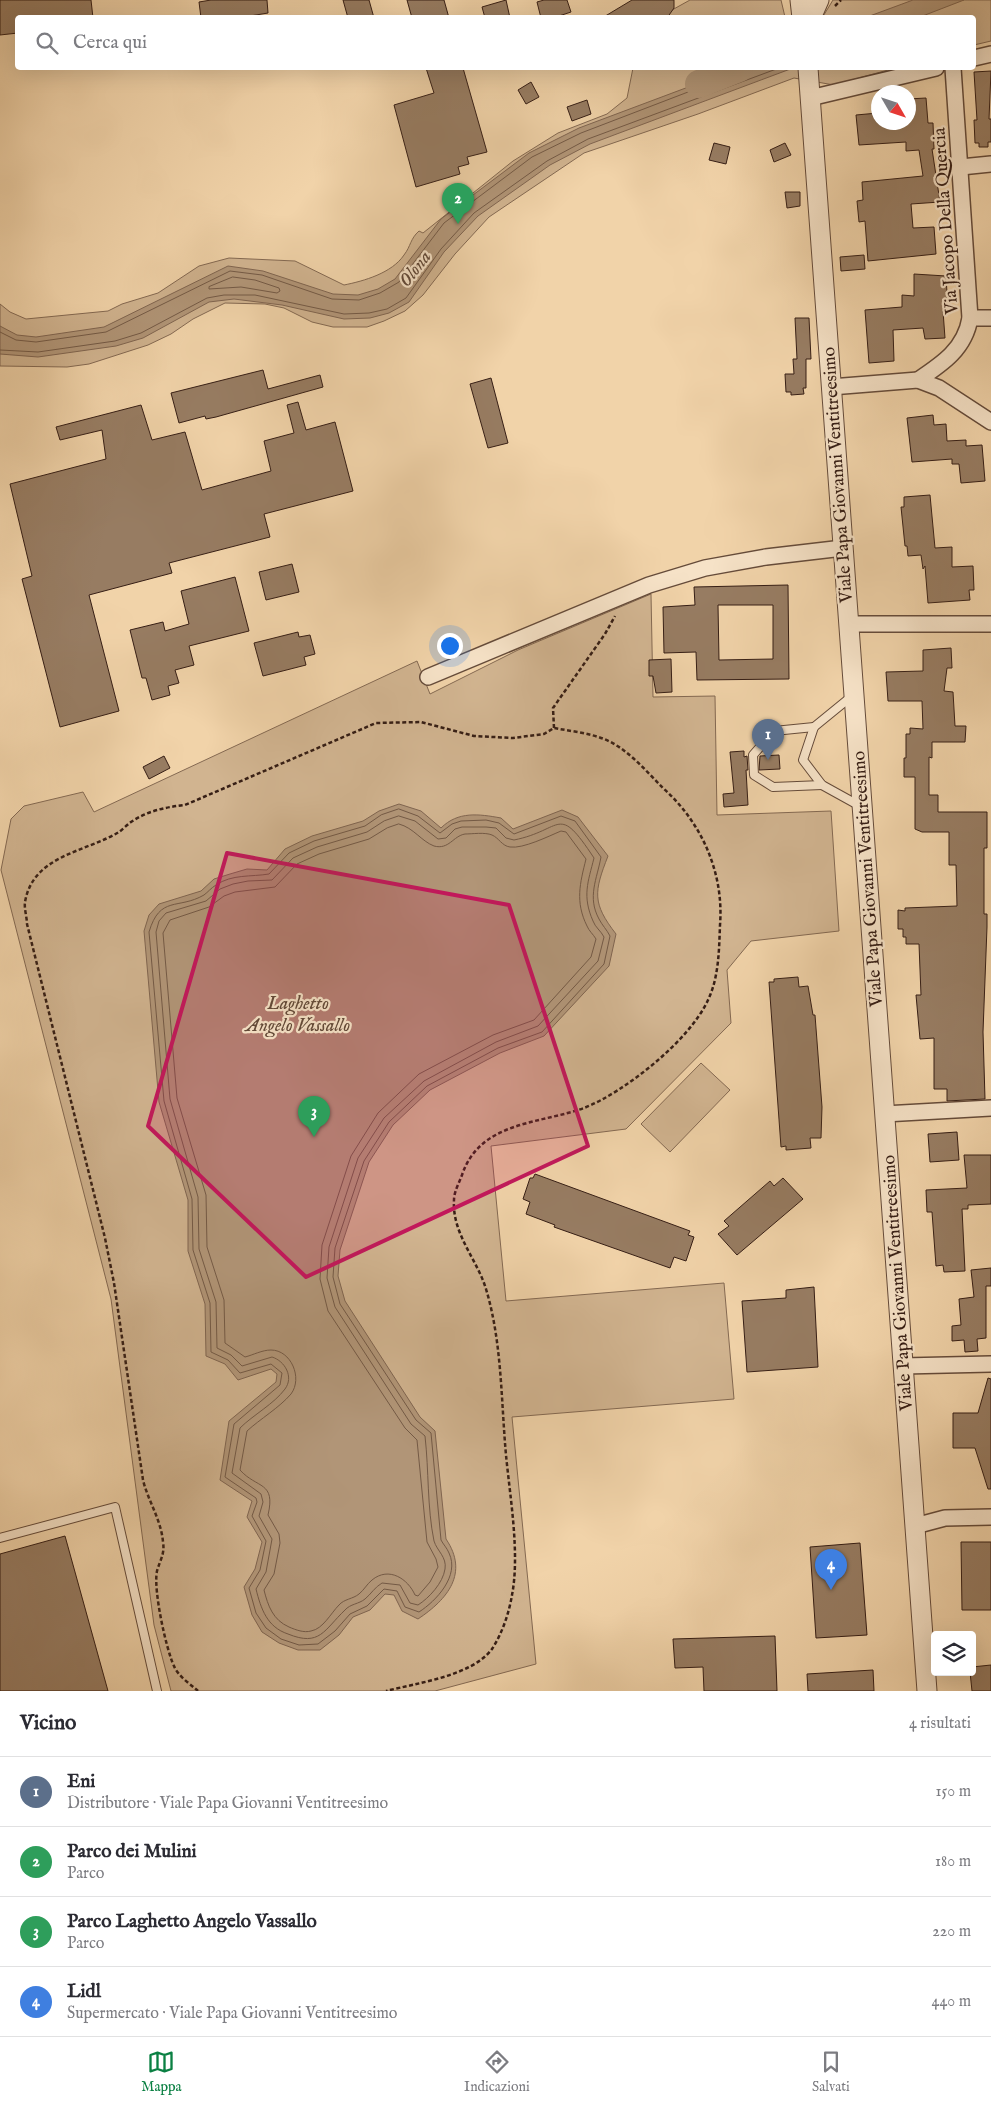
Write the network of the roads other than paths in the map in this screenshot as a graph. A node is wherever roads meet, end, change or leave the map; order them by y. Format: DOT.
graph roads {
  1 [pos="800,0"];
  2 [pos="820,0"];
  3 [pos="802,15"];
  4 [pos="812,15"];
  5 [pos="991,54"];
  6 [pos="976,58"];
  7 [pos="808,70"];
  8 [pos="928,70"];
  9 [pos="953,70"];
  10 [pos="810,98"];
  11 [pos="991,164"];
  12 [pos="961,167"];
  13 [pos="970,318"];
  14 [pos="991,318"];
  15 [pos="918,380"];
  16 [pos="831,387"];
  17 [pos="991,422"];
  18 [pos="843,548"];
  19 [pos="848,624"];
  20 [pos="991,624"];
  21 [pos="428,677"];
  22 [pos="854,695"];
  23 [pos="814,728"];
  24 [pos="822,785"];
  25 [pos="862,807"];
  26 [pos="991,1108"];
  27 [pos="884,1114"];
  28 [pos="991,1364"];
  29 [pos="903,1366"];
  30 [pos="914,1518"];
  31 [pos="991,1518"];
  32 [pos="0,1538"];
  33 [pos="930,1664"];
  34 [pos="157,1691"];
  35 [pos="927,1691"];
  1 -- 3 [label="street"];
  2 -- 4 [label="street"];
  5 -- 6 [label="street"];
  7 -- 10 [label="street, Viale Papa Giovanni Ventitreesimo"];
  8 -- 10 [label="street"];
  9 -- 12 [label="street, Via Jacopo Della Quercia"];
  10 -- 16 [label="street, Viale Papa Giovanni Ventitreesimo"];
  11 -- 12 [label="street"];
  12 -- 13 [label="street, Via Jacopo Della Quercia"];
  13 -- 14 [label="street"];
  13 -- 15 [label="street, Via Jacopo Della Quercia"];
  15 -- 16 [label="street"];
  15 -- 17 [label="street"];
  16 -- 18 [label="street, Viale Papa Giovanni Ventitreesimo"];
  18 -- 19 [label="street, Viale Papa Giovanni Ventitreesimo"];
  18 -- 21 [label="street"];
  19 -- 20 [label="street"];
  19 -- 22 [label="street, Viale Papa Giovanni Ventitreesimo"];
  22 -- 23 [label="lane"];
  22 -- 25 [label="street, Viale Papa Giovanni Ventitreesimo"];
  23 -- 24 [label="lane"];
  23 -- 24 [label="lane"];
  24 -- 25 [label="lane"];
  25 -- 27 [label="street, Viale Papa Giovanni Ventitreesimo"];
  26 -- 27 [label="street"];
  27 -- 29 [label="street, Viale Papa Giovanni Ventitreesimo"];
  28 -- 29 [label="street"];
  29 -- 30 [label="street, Viale Papa Giovanni Ventitreesimo"];
  30 -- 31 [label="street"];
  30 -- 33 [label="street, Viale Papa Giovanni Ventitreesimo"];
  32 -- 34 [label="lane"];
  33 -- 35 [label="street, Viale Papa Giovanni Ventitreesimo"];
}
